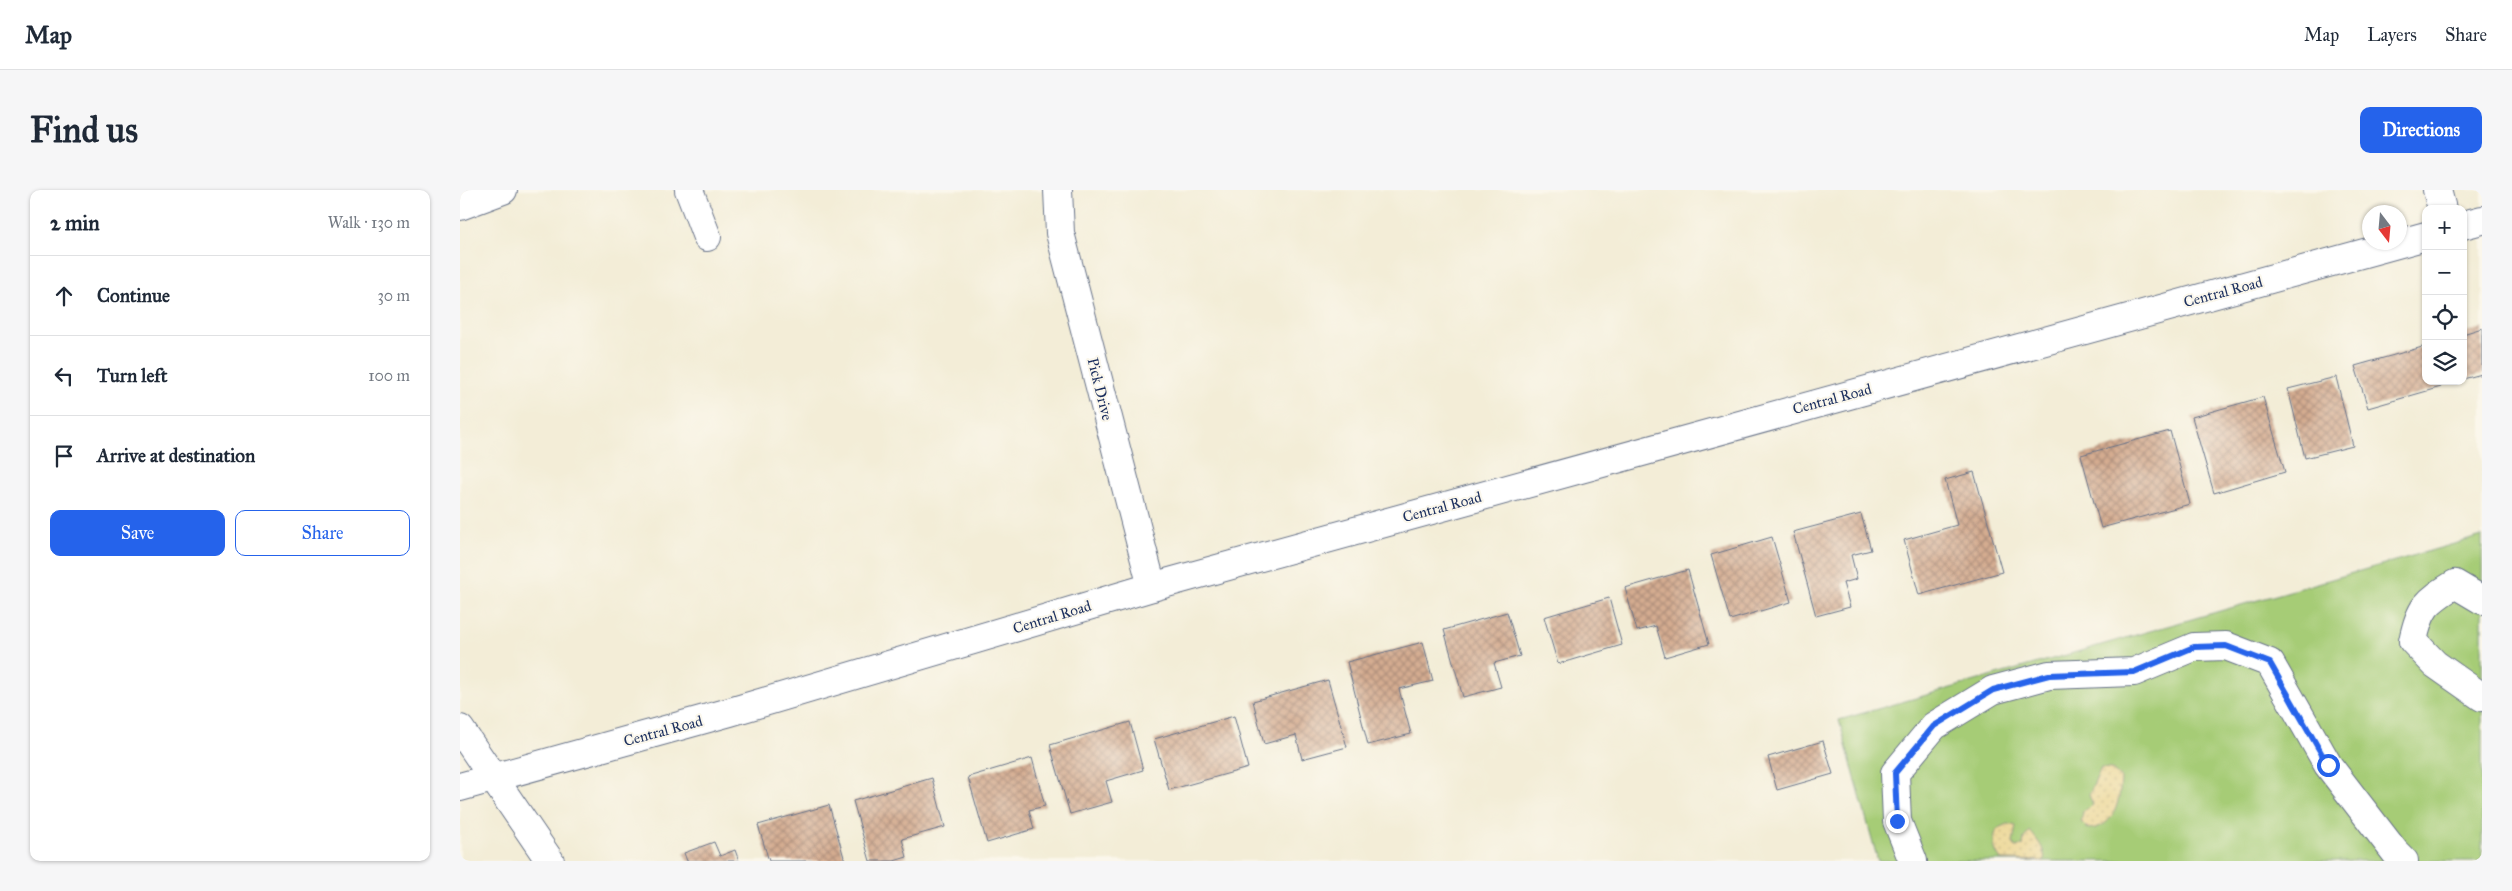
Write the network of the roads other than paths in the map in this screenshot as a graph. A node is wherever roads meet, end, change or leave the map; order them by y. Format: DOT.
graph roads {
  1 [pos="503,190"];
  2 [pos="689,190"];
  3 [pos="1058,190"];
  4 [pos="2437,190"];
  5 [pos="2441,205"];
  6 [pos="460,206"];
  7 [pos="2482,220"];
  8 [pos="2467,225"];
  9 [pos="707,237"];
  10 [pos="2422,237"];
  11 [pos="1152,587"];
  12 [pos="2482,600"];
  13 [pos="2482,697"];
  14 [pos="460,730"];
  15 [pos="494,777"];
  16 [pos="460,787"];
  17 [pos="550,861"];
  18 [pos="1913,861"];
  19 [pos="2404,861"];
  1 -- 6 [label="main road"];
  2 -- 9 [label="main road"];
  3 -- 11 [label="main road, Pick Drive"];
  4 -- 5 [label="main road"];
  7 -- 8 [label="main road"];
  10 -- 11 [label="main road, Central Road"];
  11 -- 15 [label="main road, Central Road"];
  12 -- 13 [label="main road"];
  14 -- 15 [label="main road"];
  15 -- 16 [label="main road, Central Road"];
  15 -- 17 [label="main road"];
  18 -- 19 [label="main road"];
}
